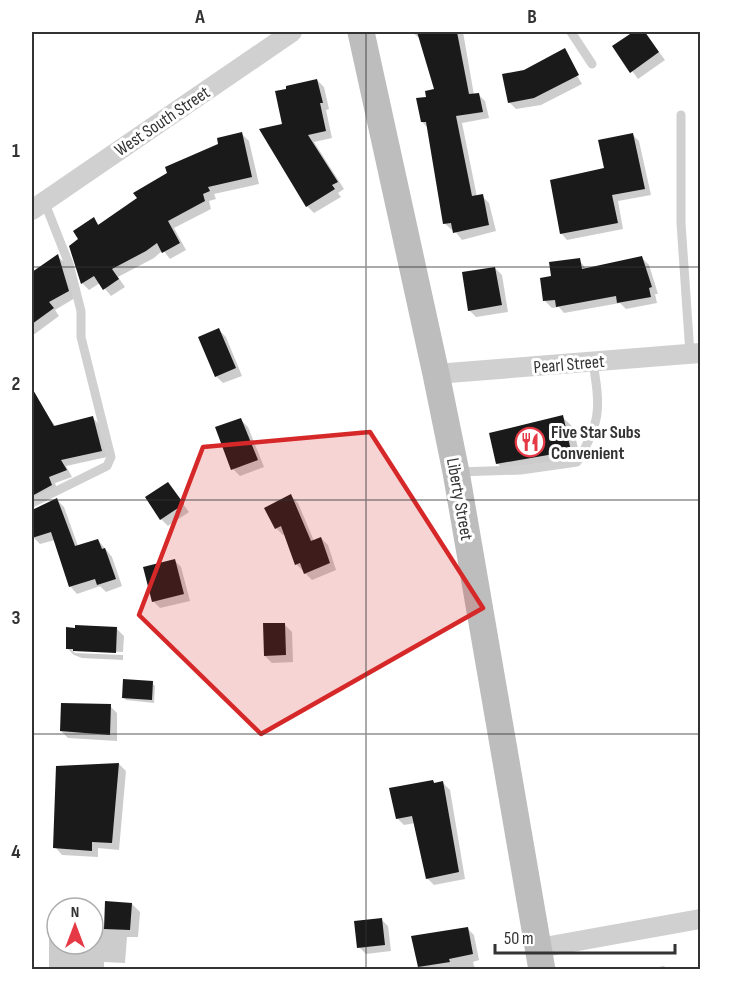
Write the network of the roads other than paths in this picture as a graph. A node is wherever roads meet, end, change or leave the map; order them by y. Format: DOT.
graph roads {
  1 [pos="292,32"];
  2 [pos="361,32"];
  3 [pos="571,32"];
  4 [pos="592,64"];
  5 [pos="681,114"];
  6 [pos="38,206"];
  7 [pos="695,353"];
  8 [pos="593,362"];
  9 [pos="436,374"];
  10 [pos="456,472"];
  11 [pos="32,503"];
  12 [pos="700,918"];
  13 [pos="540,959"];
  1 -- 6 [label="street, West South Street"];
  2 -- 9 [label="street, Liberty Street"];
  3 -- 4 [label="lane"];
  5 -- 7 [label="lane"];
  6 -- 11 [label="lane"];
  7 -- 8 [label="street, Pearl Street"];
  8 -- 9 [label="street, Pearl Street"];
  8 -- 10 [label="lane"];
  9 -- 10 [label="street, Liberty Street"];
  10 -- 13 [label="street, Liberty Street"];
  12 -- 13 [label="street"];
}
